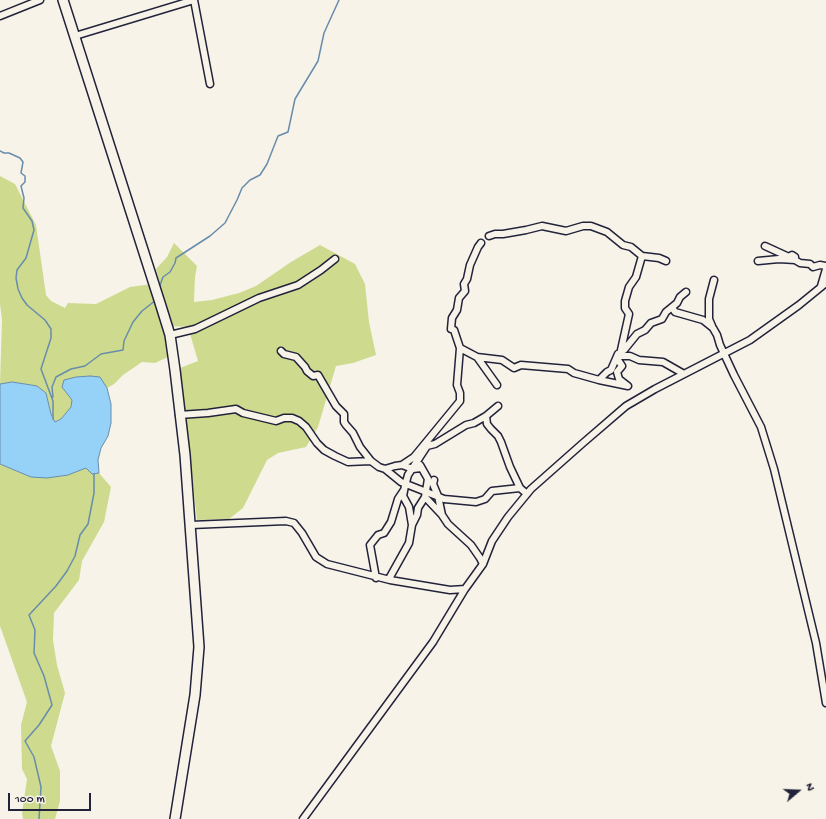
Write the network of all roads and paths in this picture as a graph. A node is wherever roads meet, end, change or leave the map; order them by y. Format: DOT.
graph roads {
  1 [pos="40,0"];
  2 [pos="63,0"];
  3 [pos="0,16"];
  4 [pos="75,36"];
  5 [pos="210,84"];
  6 [pos="489,236"];
  7 [pos="481,243"];
  8 [pos="765,246"];
  9 [pos="642,256"];
  10 [pos="335,259"];
  11 [pos="795,260"];
  12 [pos="666,261"];
  13 [pos="758,261"];
  14 [pos="826,266"];
  15 [pos="826,269"];
  16 [pos="714,280"];
  17 [pos="823,285"];
  18 [pos="686,292"];
  19 [pos="672,307"];
  20 [pos="713,328"];
  21 [pos="170,336"];
  22 [pos="460,348"];
  23 [pos="281,351"];
  24 [pos="620,352"];
  25 [pos="724,354"];
  26 [pos="477,357"];
  27 [pos="684,374"];
  28 [pos="599,380"];
  29 [pos="497,385"];
  30 [pos="498,406"];
  31 [pos="179,415"];
  32 [pos="486,416"];
  33 [pos="418,460"];
  34 [pos="371,461"];
  35 [pos="402,465"];
  36 [pos="422,468"];
  37 [pos="385,469"];
  38 [pos="413,469"];
  39 [pos="434,480"];
  40 [pos="403,482"];
  41 [pos="520,488"];
  42 [pos="404,492"];
  43 [pos="426,494"];
  44 [pos="527,494"];
  45 [pos="438,496"];
  46 [pos="442,515"];
  47 [pos="191,525"];
  48 [pos="412,525"];
  49 [pos="483,564"];
  50 [pos="376,578"];
  51 [pos="390,580"];
  52 [pos="465,589"];
  53 [pos="826,703"];
  54 [pos="174,819"];
  55 [pos="303,819"];
  1 -- 3 [label="street"];
  2 -- 4 [label="main road"];
  4 -- 5 [label="street"];
  4 -- 21 [label="main road"];
  6 -- 9 [label="street"];
  7 -- 22 [label="street"];
  8 -- 11 [label="street"];
  9 -- 12 [label="street"];
  9 -- 24 [label="street"];
  10 -- 21 [label="street"];
  11 -- 13 [label="street"];
  11 -- 14 [label="street"];
  15 -- 17 [label="street"];
  16 -- 20 [label="street"];
  17 -- 25 [label="street"];
  18 -- 19 [label="street"];
  19 -- 20 [label="street"];
  19 -- 24 [label="street"];
  20 -- 25 [label="street"];
  21 -- 31 [label="main road"];
  22 -- 26 [label="street"];
  22 -- 35 [label="street"];
  23 -- 34 [label="street"];
  24 -- 27 [label="street"];
  24 -- 28 [label="street"];
  24 -- 28 [label="street"];
  25 -- 27 [label="street"];
  25 -- 53 [label="street"];
  26 -- 28 [label="street"];
  26 -- 29 [label="street"];
  27 -- 44 [label="street"];
  30 -- 32 [label="street"];
  31 -- 34 [label="street"];
  31 -- 47 [label="main road"];
  32 -- 33 [label="street"];
  32 -- 41 [label="street"];
  33 -- 36 [label="street"];
  33 -- 38 [label="street"];
  34 -- 37 [label="street"];
  35 -- 37 [label="street"];
  35 -- 38 [label="street"];
  36 -- 38 [label="street"];
  36 -- 43 [label="street"];
  37 -- 40 [label="street"];
  38 -- 40 [label="street"];
  39 -- 45 [label="street"];
  40 -- 42 [label="street"];
  40 -- 43 [label="street"];
  41 -- 44 [label="street"];
  41 -- 45 [label="street"];
  42 -- 48 [label="street"];
  42 -- 50 [label="street"];
  43 -- 45 [label="street"];
  43 -- 46 [label="street"];
  43 -- 48 [label="street"];
  44 -- 49 [label="street"];
  45 -- 46 [label="street"];
  46 -- 49 [label="street"];
  47 -- 50 [label="street"];
  47 -- 54 [label="main road"];
  48 -- 51 [label="street"];
  49 -- 52 [label="street"];
  50 -- 51 [label="street"];
  51 -- 52 [label="street"];
  52 -- 55 [label="street"];
}
